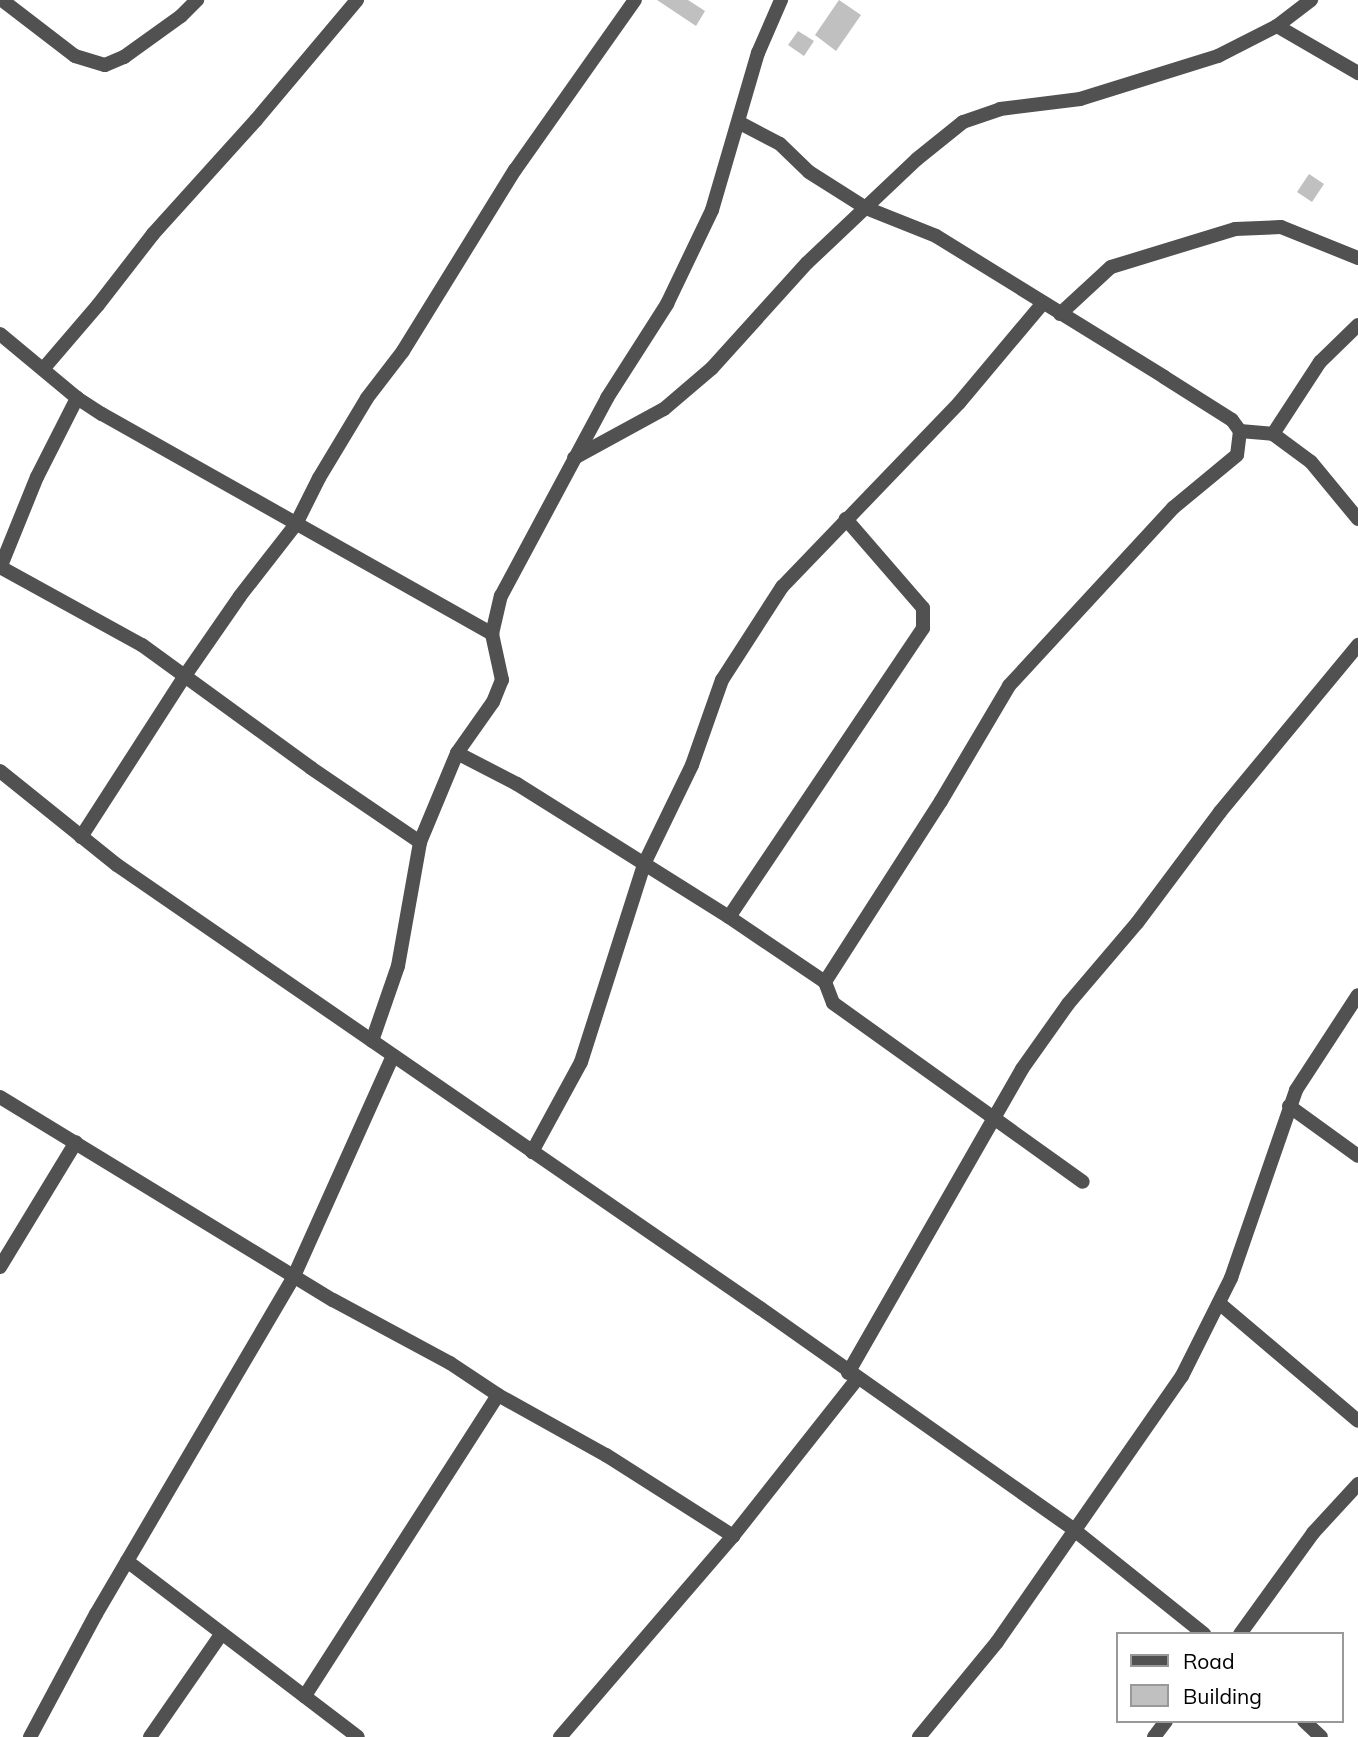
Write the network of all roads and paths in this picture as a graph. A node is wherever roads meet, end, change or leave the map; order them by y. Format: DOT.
graph roads {
  1 [pos="2,0"];
  2 [pos="197,0"];
  3 [pos="357,0"];
  4 [pos="635,0"];
  5 [pos="1311,0"];
  6 [pos="778,1"];
  7 [pos="1277,26"];
  8 [pos="1358,73"];
  9 [pos="740,123"];
  10 [pos="866,208"];
  11 [pos="1358,258"];
  12 [pos="1043,303"];
  13 [pos="1060,314"];
  14 [pos="1358,325"];
  15 [pos="0,334"];
  16 [pos="44,368"];
  17 [pos="77,398"];
  18 [pos="1240,431"];
  19 [pos="1273,434"];
  20 [pos="573,458"];
  21 [pos="846,519"];
  22 [pos="1358,519"];
  23 [pos="296,524"];
  24 [pos="0,567"];
  25 [pos="492,634"];
  26 [pos="1358,645"];
  27 [pos="184,677"];
  28 [pos="457,753"];
  29 [pos="0,771"];
  30 [pos="81,837"];
  31 [pos="420,842"];
  32 [pos="644,864"];
  33 [pos="729,917"];
  34 [pos="825,982"];
  35 [pos="1358,995"];
  36 [pos="372,1041"];
  37 [pos="393,1056"];
  38 [pos="0,1097"];
  39 [pos="1289,1106"];
  40 [pos="993,1117"];
  41 [pos="76,1142"];
  42 [pos="532,1152"];
  43 [pos="1358,1156"];
  44 [pos="1083,1182"];
  45 [pos="0,1267"];
  46 [pos="294,1276"];
  47 [pos="1219,1303"];
  48 [pos="852,1376"];
  49 [pos="498,1395"];
  50 [pos="1358,1421"];
  51 [pos="1358,1484"];
  52 [pos="1073,1529"];
  53 [pos="733,1536"];
  54 [pos="127,1561"];
  55 [pos="1202,1632"];
  56 [pos="1241,1632"];
  57 [pos="222,1633"];
  58 [pos="304,1696"];
  59 [pos="1306,1723"];
  60 [pos="30,1737"];
  61 [pos="150,1737"];
  62 [pos="358,1737"];
  63 [pos="560,1737"];
  64 [pos="919,1737"];
  65 [pos="1321,1737"];
  1 -- 2 [label="street"];
  3 -- 16 [label="street"];
  4 -- 23 [label="street"];
  5 -- 7 [label="street"];
  6 -- 9 [label="street"];
  7 -- 8 [label="street"];
  7 -- 10 [label="street"];
  9 -- 10 [label="street"];
  9 -- 20 [label="street"];
  10 -- 12 [label="street"];
  10 -- 20 [label="street"];
  11 -- 13 [label="street"];
  12 -- 13 [label="street"];
  12 -- 21 [label="street"];
  13 -- 18 [label="street"];
  14 -- 19 [label="street"];
  15 -- 16 [label="street"];
  16 -- 17 [label="street"];
  17 -- 23 [label="street"];
  17 -- 24 [label="street"];
  18 -- 19 [label="street"];
  18 -- 34 [label="street"];
  19 -- 22 [label="street"];
  20 -- 25 [label="street"];
  21 -- 32 [label="street"];
  21 -- 33 [label="street"];
  23 -- 25 [label="street"];
  23 -- 27 [label="street"];
  24 -- 27 [label="street"];
  25 -- 28 [label="street"];
  26 -- 40 [label="street"];
  27 -- 30 [label="street"];
  27 -- 31 [label="street"];
  28 -- 31 [label="street"];
  28 -- 32 [label="street"];
  29 -- 30 [label="street"];
  30 -- 36 [label="street"];
  31 -- 36 [label="street"];
  32 -- 33 [label="street"];
  32 -- 42 [label="street"];
  33 -- 34 [label="street"];
  34 -- 40 [label="street"];
  35 -- 39 [label="street"];
  36 -- 37 [label="street"];
  37 -- 42 [label="street"];
  37 -- 46 [label="street"];
  38 -- 41 [label="street"];
  39 -- 43 [label="street"];
  39 -- 47 [label="street"];
  40 -- 44 [label="street"];
  40 -- 48 [label="street"];
  41 -- 45 [label="street"];
  41 -- 46 [label="street"];
  42 -- 48 [label="street"];
  46 -- 49 [label="street"];
  46 -- 54 [label="street"];
  47 -- 50 [label="street"];
  47 -- 52 [label="street"];
  48 -- 52 [label="street"];
  48 -- 53 [label="street"];
  49 -- 53 [label="street"];
  49 -- 58 [label="street"];
  51 -- 56 [label="street"];
  52 -- 55 [label="street"];
  52 -- 64 [label="street"];
  53 -- 63 [label="street"];
  54 -- 57 [label="street"];
  54 -- 60 [label="street"];
  57 -- 58 [label="street"];
  57 -- 61 [label="street"];
  58 -- 62 [label="street"];
  59 -- 65 [label="street"];
}
